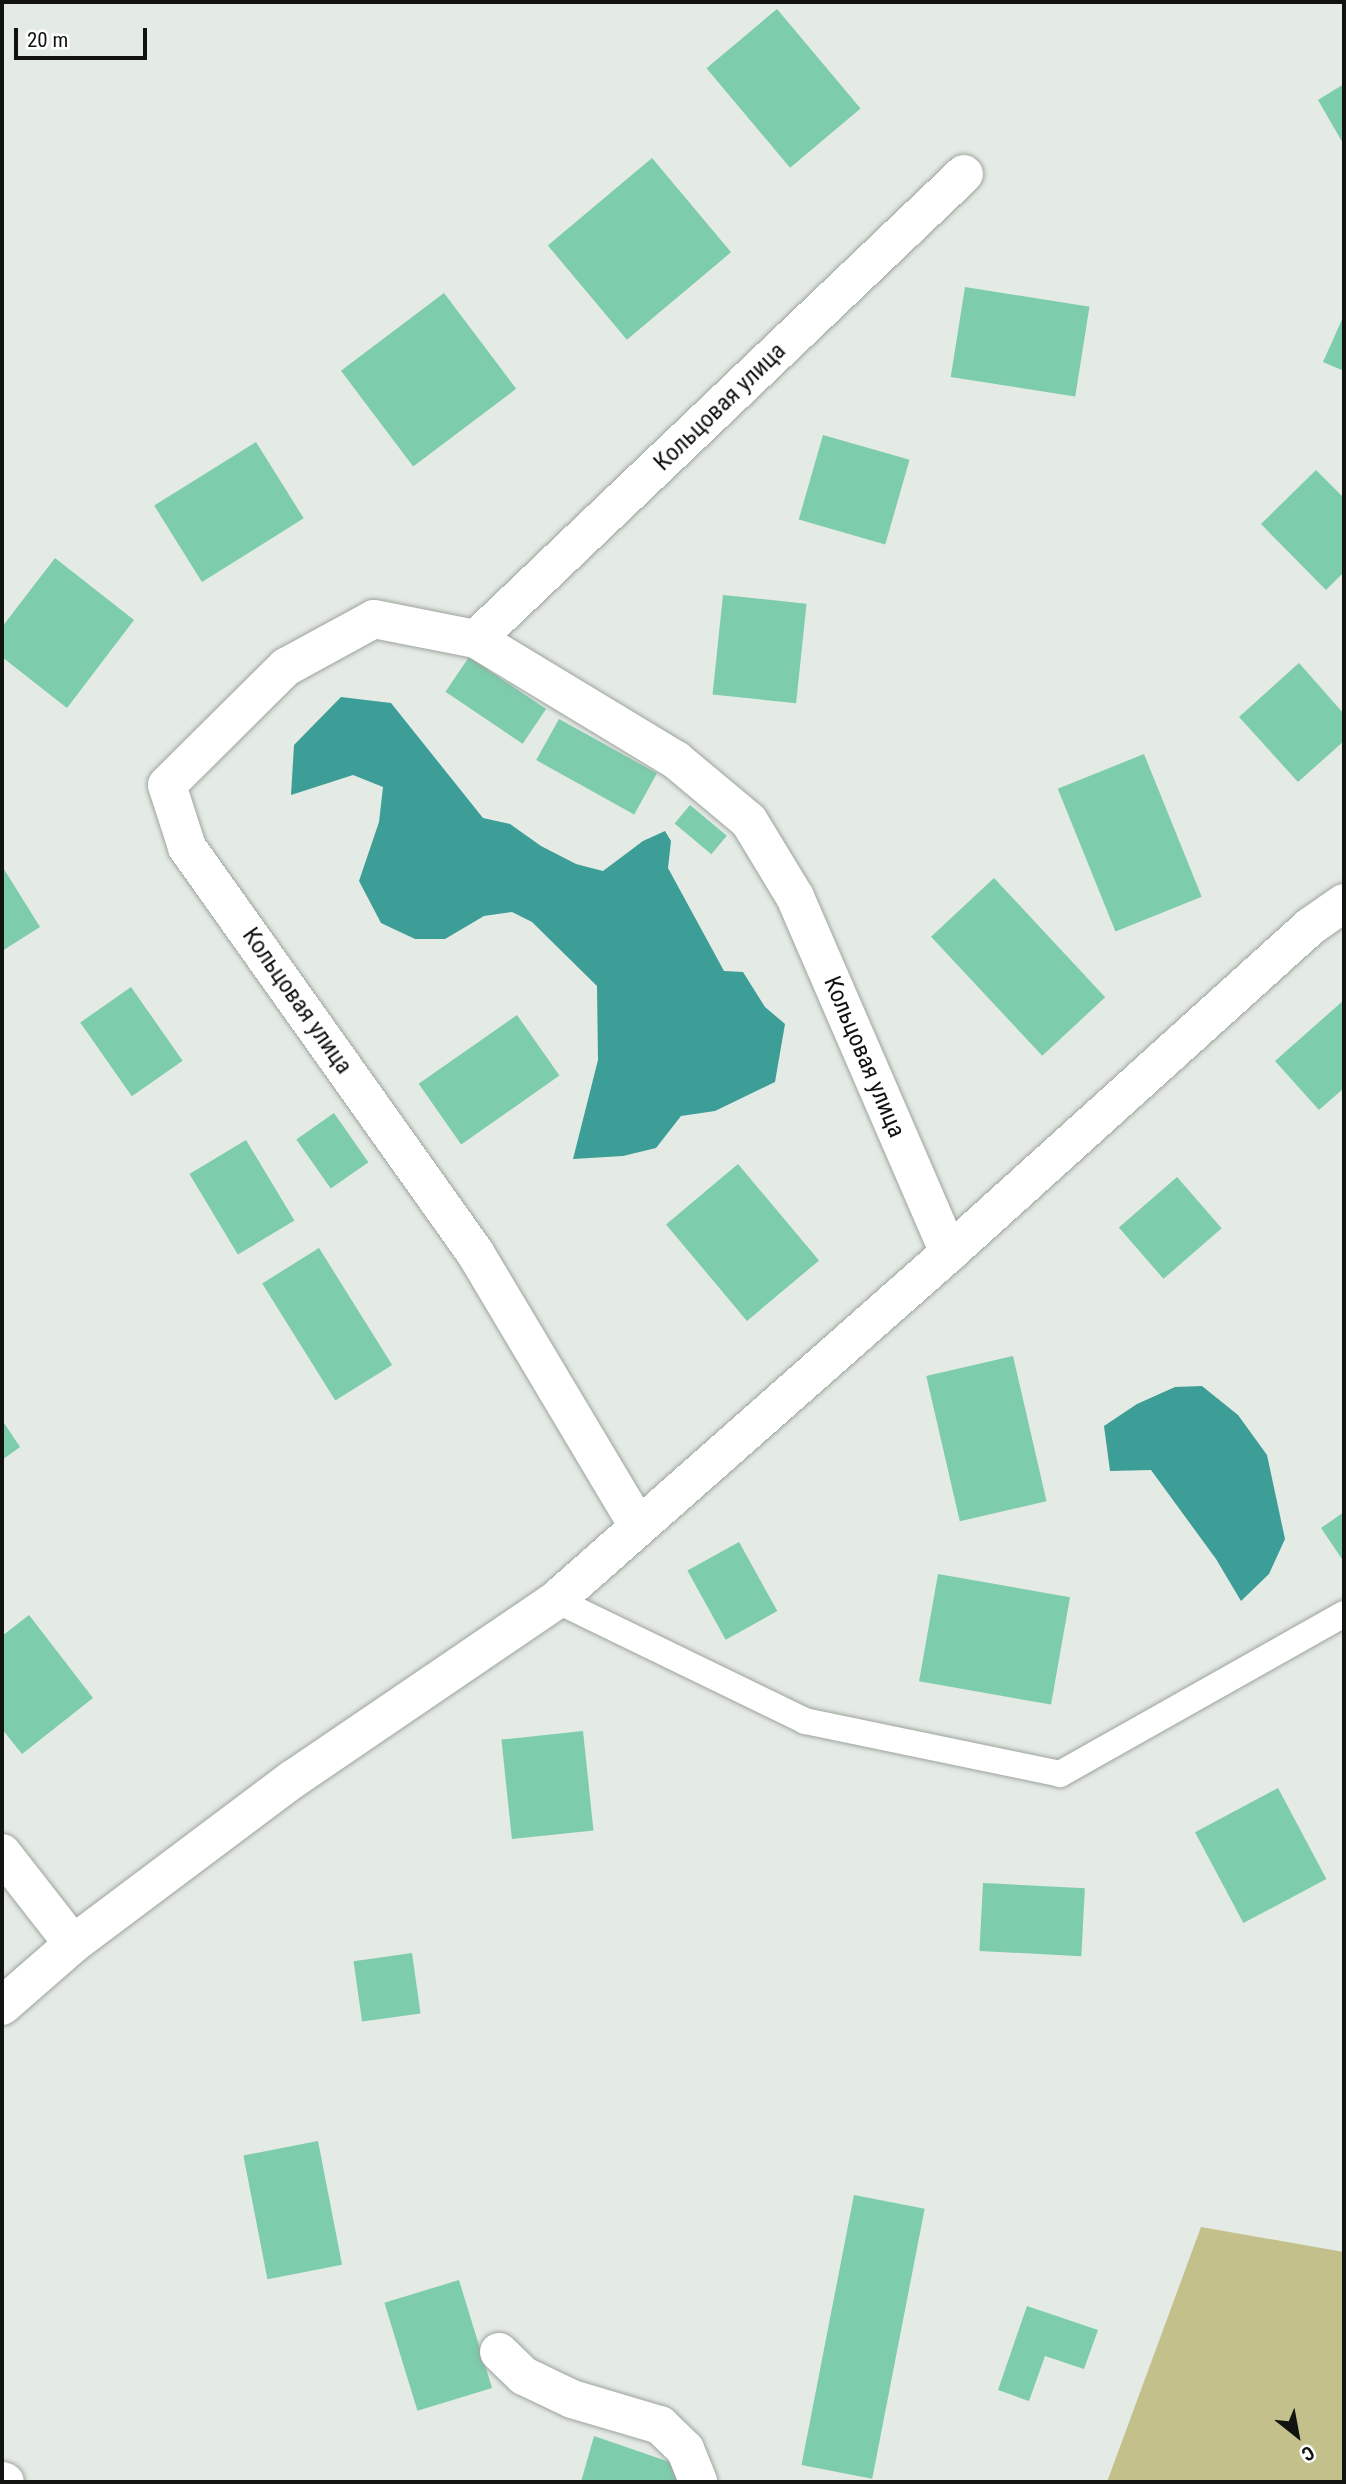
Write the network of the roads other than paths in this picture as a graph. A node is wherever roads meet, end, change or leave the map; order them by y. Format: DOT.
graph roads {
  1 [pos="964,174"];
  2 [pos="476,639"];
  3 [pos="1344,903"];
  4 [pos="948,1253"];
  5 [pos="638,1526"];
  6 [pos="556,1600"];
  7 [pos="1344,1614"];
  8 [pos="2,1853"];
  9 [pos="73,1944"];
  10 [pos="2,2007"];
  11 [pos="499,2352"];
  12 [pos="698,2482"];
  1 -- 2 [label="street, Кольцовая улица"];
  2 -- 4 [label="street, Кольцовая улица"];
  2 -- 5 [label="street, Кольцовая улица"];
  3 -- 4 [label="street"];
  4 -- 5 [label="street"];
  5 -- 6 [label="street"];
  6 -- 7 [label="lane"];
  6 -- 9 [label="street"];
  8 -- 9 [label="street"];
  9 -- 10 [label="street"];
  11 -- 12 [label="street"];
}
